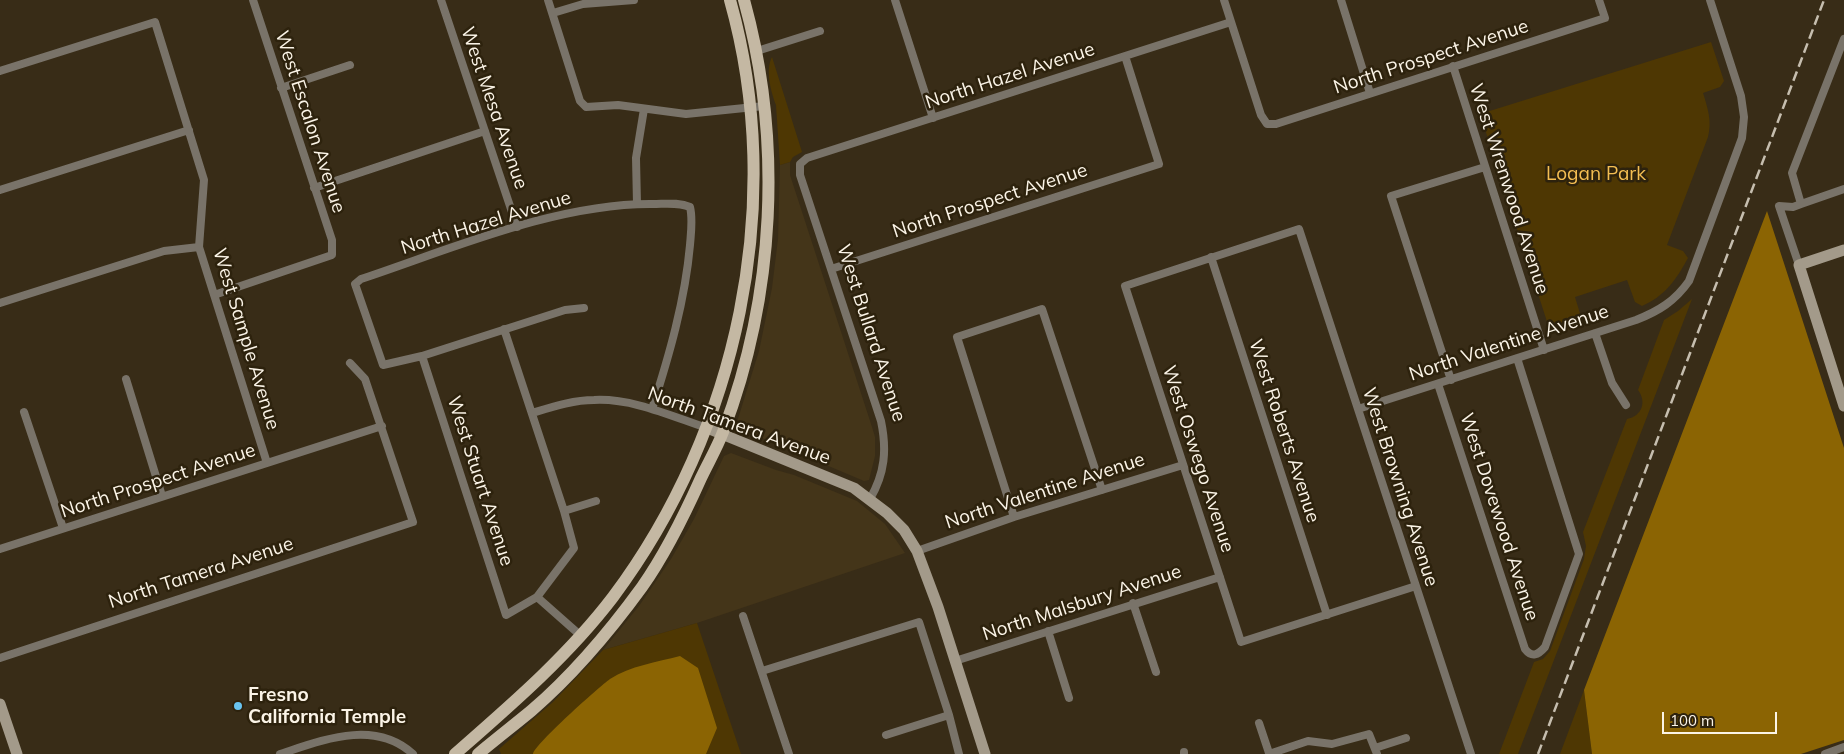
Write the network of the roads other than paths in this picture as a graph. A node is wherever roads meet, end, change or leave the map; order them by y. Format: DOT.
graph roads {
  1 [pos="253,0"];
  2 [pos="441,0"];
  3 [pos="548,0"];
  4 [pos="634,0"];
  5 [pos="730,0"];
  6 [pos="744,0"];
  7 [pos="895,0"];
  8 [pos="1224,0"];
  9 [pos="1341,0"];
  10 [pos="1599,0"];
  11 [pos="1710,0"];
  12 [pos="552,13"];
  13 [pos="1231,22"];
  14 [pos="736,23"];
  15 [pos="820,31"];
  16 [pos="1844,40"];
  17 [pos="757,50"];
  18 [pos="1125,56"];
  19 [pos="350,65"];
  20 [pos="1453,66"];
  21 [pos="0,71"];
  22 [pos="281,88"];
  23 [pos="1370,93"];
  24 [pos="764,106"];
  25 [pos="750,107"];
  26 [pos="644,109"];
  27 [pos="934,118"];
  28 [pos="189,130"];
  29 [pos="485,131"];
  30 [pos="800,164"];
  31 [pos="1485,167"];
  32 [pos="314,188"];
  33 [pos="1844,189"];
  34 [pos="0,190"];
  35 [pos="637,204"];
  36 [pos="1801,204"];
  37 [pos="517,226"];
  38 [pos="199,247"];
  39 [pos="1844,250"];
  40 [pos="1211,257"];
  41 [pos="1799,265"];
  42 [pos="831,270"];
  43 [pos="214,295"];
  44 [pos="0,303"];
  45 [pos="584,308"];
  46 [pos="504,329"];
  47 [pos="1595,333"];
  48 [pos="1544,350"];
  49 [pos="422,356"];
  50 [pos="1517,358"];
  51 [pos="350,363"];
  52 [pos="126,379"];
  53 [pos="1451,380"];
  54 [pos="1438,384"];
  55 [pos="1842,393"];
  56 [pos="1626,405"];
  57 [pos="1844,406"];
  58 [pos="652,409"];
  59 [pos="1358,409"];
  60 [pos="24,412"];
  61 [pos="532,413"];
  62 [pos="382,426"];
  63 [pos="707,428"];
  64 [pos="722,435"];
  65 [pos="267,463"];
  66 [pos="1183,465"];
  67 [pos="1102,490"];
  68 [pos="162,496"];
  69 [pos="870,499"];
  70 [pos="596,501"];
  71 [pos="564,512"];
  72 [pos="1014,518"];
  73 [pos="63,528"];
  74 [pos="0,549"];
  75 [pos="917,552"];
  76 [pos="1220,577"];
  77 [pos="1416,586"];
  78 [pos="537,597"];
  79 [pos="1133,603"];
  80 [pos="1327,615"];
  81 [pos="744,616"];
  82 [pos="1048,631"];
  83 [pos="580,635"];
  84 [pos="0,658"];
  85 [pos="955,661"];
  86 [pos="762,671"];
  87 [pos="1156,672"];
  88 [pos="1069,698"];
  89 [pos="0,704"];
  90 [pos="949,715"];
  91 [pos="1259,723"];
  92 [pos="886,735"];
  93 [pos="1406,738"];
  94 [pos="1844,748"];
  95 [pos="1376,751"];
  96 [pos="17,754"];
  97 [pos="280,754"];
  98 [pos="413,754"];
  99 [pos="455,754"];
  100 [pos="478,754"];
  101 [pos="789,754"];
  102 [pos="959,754"];
  103 [pos="985,754"];
  104 [pos="1269,754"];
  105 [pos="1471,754"];
  106 [pos="1825,754"];
  1 -- 22 [label="street, West Escalon Avenue"];
  2 -- 29 [label="street, West Mesa Avenue"];
  3 -- 12 [label="street"];
  4 -- 12 [label="street"];
  5 -- 14 [label="main road"];
  6 -- 17 [label="main road"];
  7 -- 27 [label="street"];
  8 -- 13 [label="street"];
  9 -- 23 [label="street"];
  10 -- 20 [label="street, North Prospect Avenue"];
  11 -- 47 [label="street, North Valentine Avenue"];
  12 -- 26 [label="street"];
  13 -- 18 [label="street, North Hazel Avenue"];
  13 -- 23 [label="street, North Prospect Avenue"];
  14 -- 17 [label="main road"];
  14 -- 25 [label="main road"];
  15 -- 17 [label="street"];
  16 -- 36 [label="street"];
  17 -- 24 [label="main road"];
  18 -- 27 [label="street, North Hazel Avenue"];
  18 -- 42 [label="street, North Prospect Avenue"];
  19 -- 22 [label="street"];
  20 -- 23 [label="street, North Prospect Avenue"];
  20 -- 31 [label="street, West Wrenwood Avenue"];
  21 -- 28 [label="street, West Sample Avenue"];
  22 -- 32 [label="street, West Escalon Avenue"];
  24 -- 25 [label="street"];
  24 -- 64 [label="main road"];
  25 -- 26 [label="street"];
  25 -- 63 [label="main road"];
  26 -- 35 [label="street"];
  27 -- 30 [label="street, North Hazel Avenue"];
  28 -- 34 [label="street"];
  28 -- 38 [label="street, West Sample Avenue"];
  29 -- 32 [label="street"];
  29 -- 37 [label="street, West Mesa Avenue"];
  30 -- 42 [label="street, West Bullard Avenue"];
  31 -- 48 [label="street, West Wrenwood Avenue"];
  31 -- 53 [label="street"];
  32 -- 43 [label="street, West Escalon Avenue"];
  33 -- 36 [label="street"];
  35 -- 37 [label="street, North Hazel Avenue"];
  35 -- 58 [label="street, North Hazel Avenue"];
  36 -- 41 [label="street"];
  37 -- 49 [label="street, North Hazel Avenue"];
  38 -- 43 [label="street, West Sample Avenue"];
  38 -- 44 [label="street"];
  39 -- 41 [label="street"];
  40 -- 59 [label="street, West Browning Avenue"];
  40 -- 66 [label="street, West Oswego Avenue"];
  40 -- 80 [label="street, West Roberts Avenue"];
  41 -- 55 [label="street"];
  42 -- 69 [label="street, West Bullard Avenue"];
  43 -- 65 [label="street, West Sample Avenue"];
  45 -- 46 [label="street"];
  46 -- 49 [label="street"];
  46 -- 61 [label="street"];
  47 -- 48 [label="street, North Valentine Avenue"];
  47 -- 56 [label="street"];
  48 -- 50 [label="street, North Valentine Avenue"];
  49 -- 78 [label="street, West Stuart Avenue"];
  50 -- 53 [label="street, North Valentine Avenue"];
  50 -- 54 [label="street, West Dovewood Avenue"];
  51 -- 62 [label="street"];
  52 -- 68 [label="street"];
  53 -- 54 [label="street, North Valentine Avenue"];
  54 -- 59 [label="street, North Valentine Avenue"];
  55 -- 57 [label="street"];
  58 -- 61 [label="street, North Tamera Avenue"];
  58 -- 63 [label="street, North Tamera Avenue"];
  59 -- 77 [label="street, West Browning Avenue"];
  60 -- 73 [label="street"];
  61 -- 71 [label="street"];
  62 -- 65 [label="street, North Prospect Avenue"];
  62 -- 84 [label="street, North Tamera Avenue"];
  63 -- 64 [label="street, North Tamera Avenue"];
  63 -- 83 [label="main road"];
  64 -- 69 [label="street, North Tamera Avenue"];
  64 -- 100 [label="main road"];
  65 -- 68 [label="street, North Prospect Avenue"];
  66 -- 67 [label="street, North Valentine Avenue"];
  66 -- 76 [label="street, West Oswego Avenue"];
  67 -- 72 [label="street, North Valentine Avenue"];
  67 -- 72 [label="street"];
  68 -- 73 [label="street, North Prospect Avenue"];
  69 -- 75 [label="street"];
  70 -- 71 [label="street"];
  71 -- 78 [label="street"];
  72 -- 75 [label="street, North Valentine Avenue"];
  73 -- 74 [label="street, North Prospect Avenue"];
  75 -- 85 [label="street"];
  76 -- 79 [label="street, North Malsbury Avenue"];
  76 -- 80 [label="street, West Oswego Avenue"];
  77 -- 80 [label="street"];
  77 -- 105 [label="street, West Browning Avenue"];
  78 -- 83 [label="street"];
  79 -- 82 [label="street, North Malsbury Avenue"];
  79 -- 87 [label="street"];
  81 -- 86 [label="street"];
  82 -- 85 [label="street, North Malsbury Avenue"];
  82 -- 88 [label="street"];
  83 -- 99 [label="main road"];
  85 -- 103 [label="street"];
  86 -- 90 [label="street"];
  86 -- 101 [label="street"];
  89 -- 96 [label="street"];
  90 -- 92 [label="street"];
  90 -- 102 [label="street"];
  91 -- 104 [label="street"];
  93 -- 95 [label="street"];
  94 -- 106 [label="street"];
  95 -- 104 [label="street"];
  97 -- 98 [label="street"];
}
